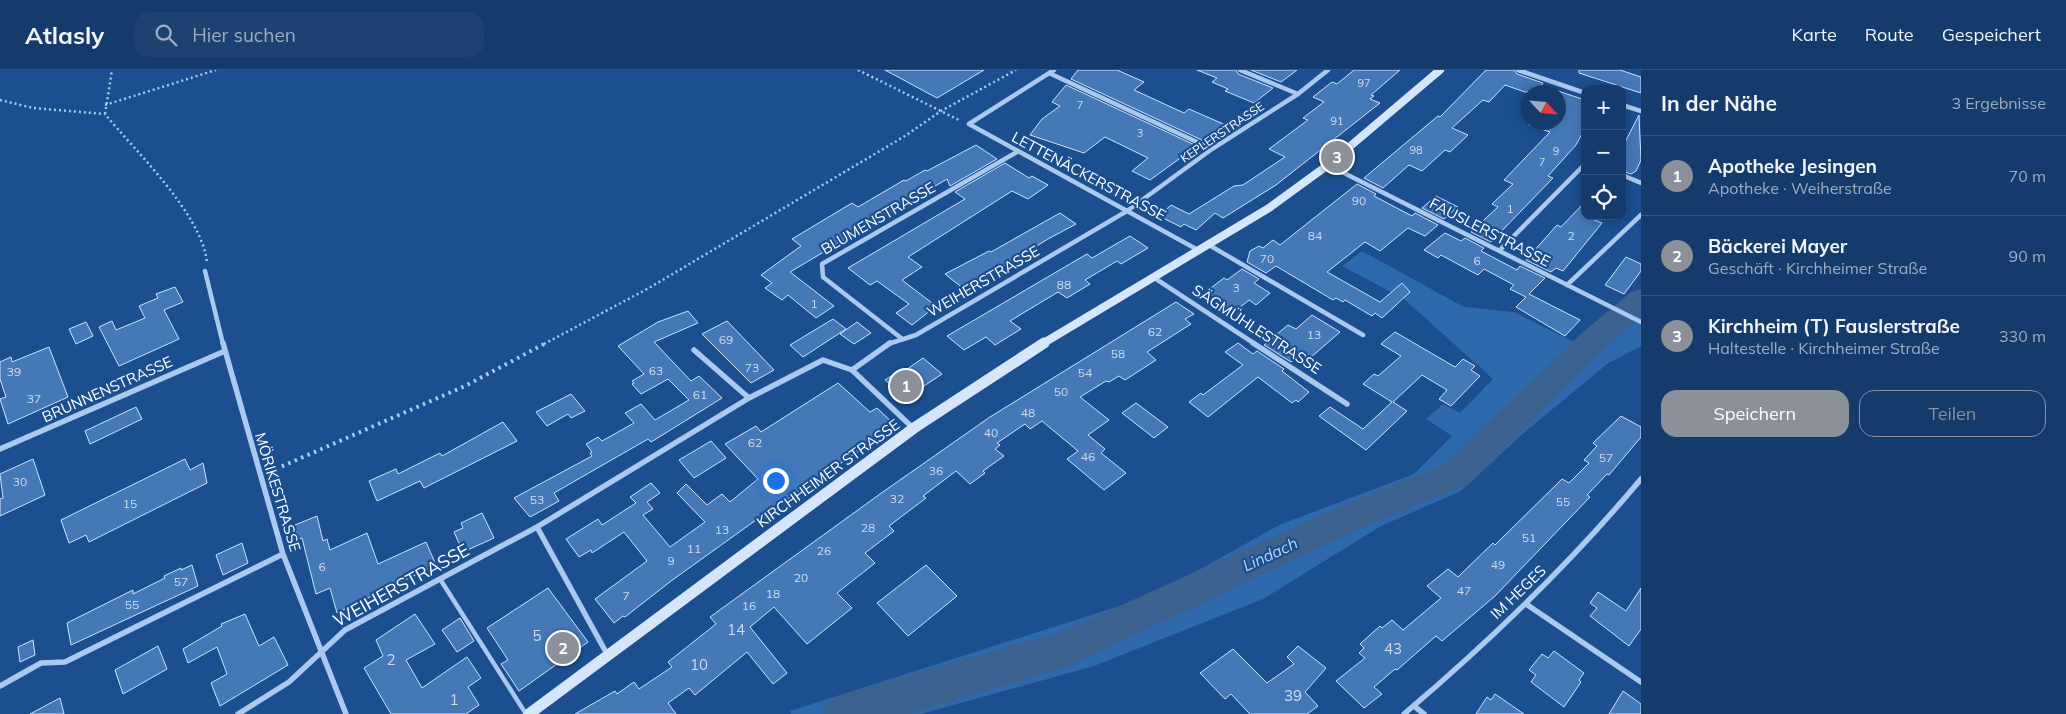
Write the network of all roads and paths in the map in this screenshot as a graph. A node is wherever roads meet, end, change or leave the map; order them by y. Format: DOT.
graph roads {
  1 [pos="112,70"];
  2 [pos="216,70"];
  3 [pos="858,70"];
  4 [pos="1016,70"];
  5 [pos="1054,70"];
  6 [pos="1240,70"];
  7 [pos="1328,70"];
  8 [pos="1440,70"];
  9 [pos="1518,70"];
  10 [pos="1049,73"];
  11 [pos="1581,91"];
  12 [pos="1298,94"];
  13 [pos="0,100"];
  14 [pos="105,105"];
  15 [pos="1626,106"];
  16 [pos="941,111"];
  17 [pos="1641,111"];
  18 [pos="105,114"];
  19 [pos="969,124"];
  20 [pos="1212,149"];
  21 [pos="1017,152"];
  22 [pos="1328,165"];
  23 [pos="1581,168"];
  24 [pos="1626,177"];
  25 [pos="1641,183"];
  26 [pos="1127,211"];
  27 [pos="1641,215"];
  28 [pos="1208,245"];
  29 [pos="1198,250"];
  30 [pos="1499,252"];
  31 [pos="206,271"];
  32 [pos="1152,276"];
  33 [pos="1568,285"];
  34 [pos="1641,322"];
  35 [pos="1363,335"];
  36 [pos="901,338"];
  37 [pos="694,350"];
  38 [pos="225,351"];
  39 [pos="852,370"];
  40 [pos="749,398"];
  41 [pos="1348,404"];
  42 [pos="914,428"];
  43 [pos="0,449"];
  44 [pos="260,476"];
  45 [pos="1641,479"];
  46 [pos="537,527"];
  47 [pos="283,554"];
  48 [pos="440,579"];
  49 [pos="1526,604"];
  50 [pos="321,653"];
  51 [pos="607,654"];
  52 [pos="1641,682"];
  53 [pos="0,686"];
  54 [pos="1414,706"];
  55 [pos="238,714"];
  56 [pos="346,714"];
  57 [pos="527,714"];
  58 [pos="1404,714"];
  59 [pos="1424,714"];
  1 -- 14 [label="path"];
  2 -- 14 [label="path"];
  3 -- 16 [label="path"];
  4 -- 16 [label="path"];
  5 -- 10 [label="street"];
  6 -- 12 [label="street"];
  7 -- 12 [label="street, KEPLERSTRASSE"];
  8 -- 22 [label="main road, KIRCHHEIMER STRASSE"];
  9 -- 11 [label="street"];
  10 -- 19 [label="street"];
  10 -- 20 [label="street"];
  12 -- 20 [label="street, KEPLERSTRASSE"];
  13 -- 18 [label="path"];
  14 -- 18 [label="path"];
  15 -- 17 [label="street"];
  16 -- 19 [label="path"];
  16 -- 44 [label="path"];
  18 -- 31 [label="path"];
  19 -- 21 [label="street, LETTENÄCKERSTRASSE"];
  20 -- 26 [label="street, KEPLERSTRASSE"];
  21 -- 26 [label="street, LETTENÄCKERSTRASSE"];
  21 -- 36 [label="street, BLUMENSTRASSE"];
  22 -- 28 [label="main road, KIRCHHEIMER STRASSE"];
  22 -- 30 [label="street, FAUSLERSTRASSE"];
  23 -- 30 [label="street"];
  24 -- 25 [label="street"];
  26 -- 29 [label="street, LETTENÄCKERSTRASSE"];
  26 -- 36 [label="street, WEIHERSTRASSE"];
  27 -- 33 [label="street"];
  28 -- 29 [label="main road, KIRCHHEIMER STRASSE"];
  28 -- 35 [label="street"];
  29 -- 32 [label="main road, KIRCHHEIMER STRASSE"];
  30 -- 33 [label="street, FAUSLERSTRASSE"];
  31 -- 38 [label="street, MÖRIKESTRASSE"];
  32 -- 41 [label="street, SÄGMÜHLESTRASSE"];
  32 -- 42 [label="main road, KIRCHHEIMER STRASSE"];
  33 -- 34 [label="street, FAUSLERSTRASSE"];
  36 -- 39 [label="street, WEIHERSTRASSE"];
  37 -- 40 [label="street"];
  38 -- 43 [label="street, BRUNNENSTRASSE"];
  38 -- 44 [label="street, MÖRIKESTRASSE"];
  39 -- 40 [label="street, WEIHERSTRASSE"];
  39 -- 42 [label="street, WEIHERSTRASSE"];
  40 -- 46 [label="street, WEIHERSTRASSE"];
  42 -- 51 [label="main road, KIRCHHEIMER STRASSE"];
  44 -- 47 [label="street, MÖRIKESTRASSE"];
  45 -- 49 [label="street, IM HEGES"];
  46 -- 48 [label="street, WEIHERSTRASSE"];
  46 -- 51 [label="street"];
  47 -- 50 [label="street, MÖRIKESTRASSE"];
  47 -- 53 [label="street"];
  48 -- 50 [label="street, WEIHERSTRASSE"];
  48 -- 57 [label="lane"];
  49 -- 52 [label="street"];
  49 -- 54 [label="street, IM HEGES"];
  50 -- 55 [label="street, WEIHERSTRASSE"];
  50 -- 56 [label="street, MÖRIKESTRASSE"];
  51 -- 57 [label="main road, KIRCHHEIMER STRASSE"];
  54 -- 58 [label="street, IM HEGES"];
  54 -- 59 [label="street"];
}
